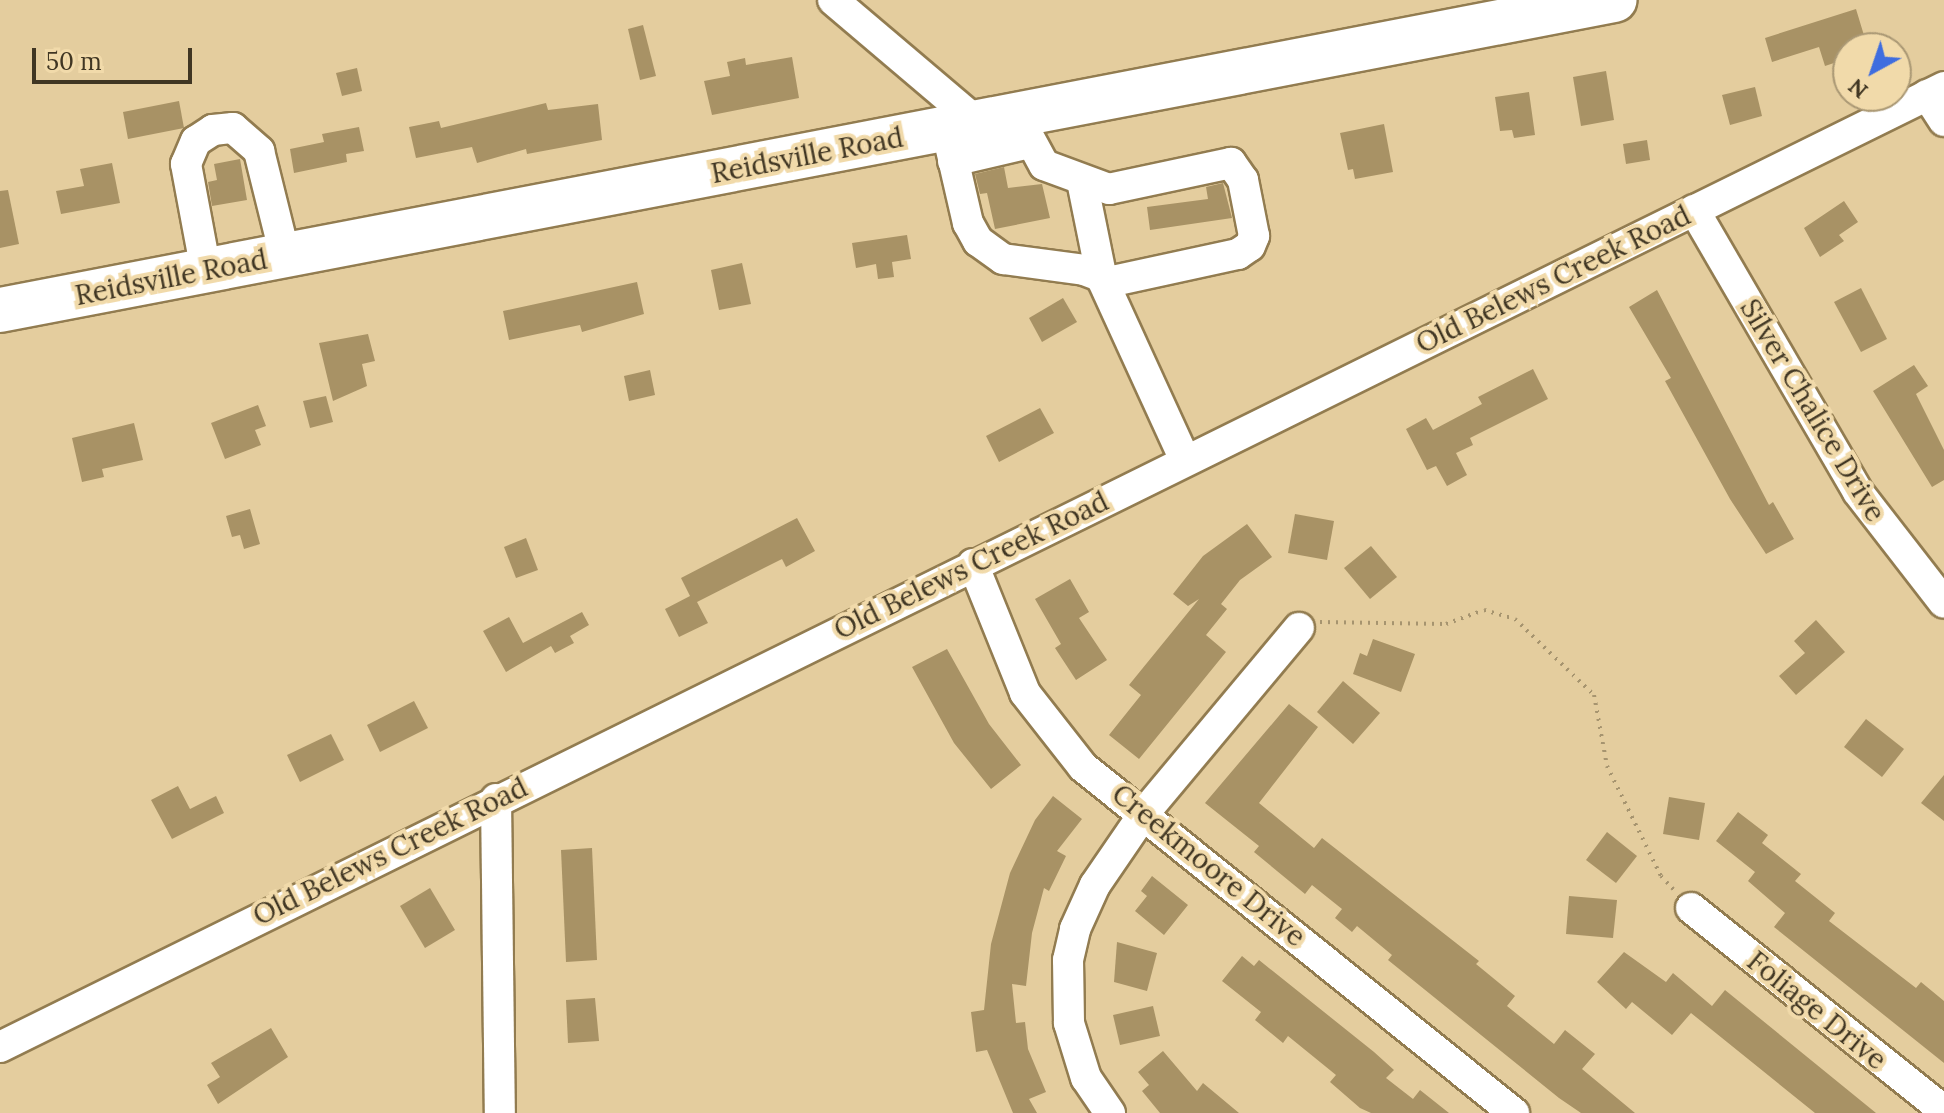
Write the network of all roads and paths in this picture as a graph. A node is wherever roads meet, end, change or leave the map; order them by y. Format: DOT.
graph roads {
  1 [pos="833,0"];
  2 [pos="1614,0"];
  3 [pos="1936,91"];
  4 [pos="1944,121"];
  5 [pos="984,134"];
  6 [pos="1082,181"];
  7 [pos="1694,210"];
  8 [pos="285,255"];
  9 [pos="206,271"];
  10 [pos="1102,279"];
  11 [pos="0,310"];
  12 [pos="1185,460"];
  13 [pos="973,564"];
  14 [pos="1944,603"];
  15 [pos="1299,628"];
  16 [pos="496,799"];
  17 [pos="1145,812"];
  18 [pos="1691,908"];
  19 [pos="0,1047"];
  20 [pos="1944,1111"];
  21 [pos="500,1113"];
  22 [pos="1110,1113"];
  23 [pos="1514,1113"];
  1 -- 5 [label="street"];
  2 -- 5 [label="highway, Reidsville Road"];
  3 -- 4 [label="street"];
  3 -- 7 [label="street, Old Belews Creek Road"];
  5 -- 6 [label="street"];
  5 -- 8 [label="highway, Reidsville Road"];
  5 -- 10 [label="street"];
  6 -- 10 [label="street"];
  6 -- 10 [label="street"];
  7 -- 12 [label="street, Old Belews Creek Road"];
  7 -- 14 [label="street, Silver Chalice Drive"];
  8 -- 9 [label="highway, Reidsville Road"];
  8 -- 9 [label="street"];
  9 -- 11 [label="highway, Reidsville Road"];
  10 -- 12 [label="street"];
  12 -- 13 [label="street, Old Belews Creek Road"];
  13 -- 16 [label="street, Old Belews Creek Road"];
  13 -- 17 [label="street, Creekmoore Drive"];
  15 -- 17 [label="street"];
  15 -- 18 [label="path"];
  16 -- 19 [label="street, Old Belews Creek Road"];
  16 -- 21 [label="street"];
  17 -- 22 [label="street"];
  17 -- 23 [label="street, Creekmoore Drive"];
  18 -- 20 [label="street, Foliage Drive"];
}
